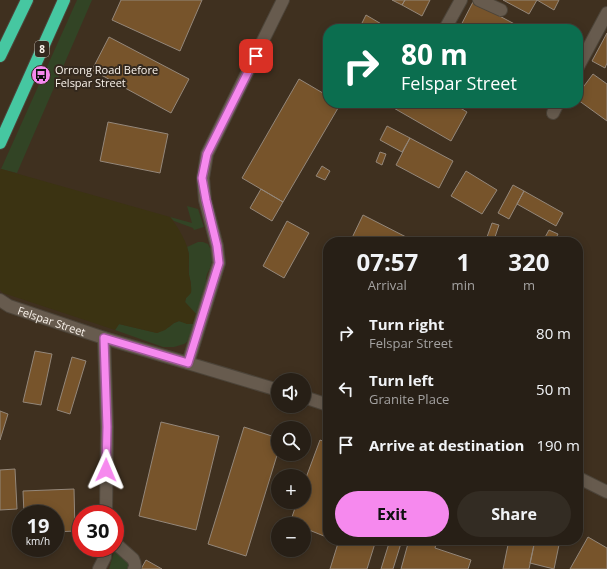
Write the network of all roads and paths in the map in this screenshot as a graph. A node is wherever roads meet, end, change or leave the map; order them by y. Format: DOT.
graph roads {
  1 [pos="27,0"];
  2 [pos="64,0"];
  3 [pos="283,0"];
  4 [pos="461,0"];
  5 [pos="479,0"];
  6 [pos="501,10"];
  7 [pos="607,13"];
  8 [pos="448,24"];
  9 [pos="0,56"];
  10 [pos="583,58"];
  11 [pos="0,143"];
  12 [pos="3,304"];
  13 [pos="104,338"];
  14 [pos="188,363"];
  15 [pos="271,388"];
  16 [pos="311,400"];
  17 [pos="323,404"];
  18 [pos="583,480"];
  19 [pos="607,492"];
  20 [pos="106,505"];
  21 [pos="124,552"];
  22 [pos="105,557"];
  23 [pos="99,569"];
  24 [pos="134,569"];
  1 -- 9 [label="highway"];
  2 -- 11 [label="highway, 8"];
  3 -- 14 [label="street"];
  4 -- 8 [label="street"];
  5 -- 6 [label="street"];
  7 -- 10 [label="street"];
  12 -- 13 [label="street, Felspar Street"];
  13 -- 14 [label="street, Felspar Street"];
  13 -- 20 [label="street"];
  14 -- 15 [label="street, Felspar Street"];
  16 -- 17 [label="street"];
  18 -- 19 [label="street"];
  21 -- 24 [label="street"];
  22 -- 23 [label="street"];
}
